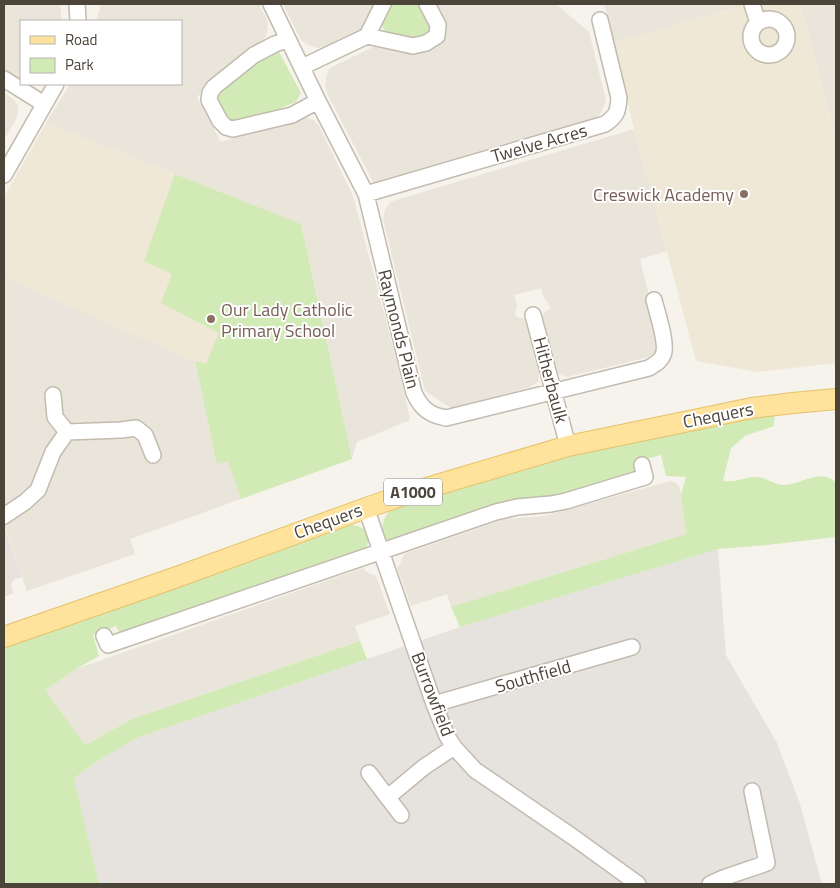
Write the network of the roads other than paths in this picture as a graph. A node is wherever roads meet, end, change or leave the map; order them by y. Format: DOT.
graph roads {
  1 [pos="77,4"];
  2 [pos="270,4"];
  3 [pos="383,4"];
  4 [pos="427,4"];
  5 [pos="752,4"];
  6 [pos="78,20"];
  7 [pos="600,20"];
  8 [pos="758,23"];
  9 [pos="368,36"];
  10 [pos="288,40"];
  11 [pos="302,67"];
  12 [pos="4,79"];
  13 [pos="55,85"];
  14 [pos="318,101"];
  15 [pos="44,104"];
  16 [pos="4,175"];
  17 [pos="366,194"];
  18 [pos="654,300"];
  19 [pos="533,315"];
  20 [pos="553,390"];
  21 [pos="53,395"];
  22 [pos="836,399"];
  23 [pos="67,432"];
  24 [pos="568,446"];
  25 [pos="153,455"];
  26 [pos="642,466"];
  27 [pos="366,508"];
  28 [pos="4,516"];
  29 [pos="381,551"];
  30 [pos="104,636"];
  31 [pos="4,637"];
  32 [pos="632,647"];
  33 [pos="434,704"];
  34 [pos="454,747"];
  35 [pos="369,773"];
  36 [pos="752,791"];
  37 [pos="388,797"];
  38 [pos="401,814"];
  39 [pos="638,884"];
  40 [pos="710,884"];
  1 -- 6 [label="street"];
  2 -- 10 [label="street, Raymonds Plain"];
  3 -- 9 [label="street"];
  4 -- 9 [label="street"];
  5 -- 8 [label="street"];
  7 -- 17 [label="street, Twelve Acres"];
  9 -- 11 [label="street"];
  10 -- 11 [label="street, Raymonds Plain"];
  10 -- 14 [label="street"];
  11 -- 14 [label="street, Raymonds Plain"];
  12 -- 15 [label="street"];
  13 -- 15 [label="street"];
  14 -- 17 [label="street, Raymonds Plain"];
  15 -- 16 [label="street"];
  17 -- 20 [label="street, Raymonds Plain"];
  18 -- 20 [label="street, Raymonds Plain"];
  19 -- 20 [label="street, Hitherbaulk"];
  20 -- 24 [label="street, Hitherbaulk"];
  21 -- 23 [label="street"];
  22 -- 24 [label="main road, Chequers / A1000"];
  23 -- 25 [label="street"];
  23 -- 28 [label="street"];
  24 -- 27 [label="main road, Chequers / A1000"];
  26 -- 29 [label="street"];
  27 -- 29 [label="street, Burrowfield"];
  27 -- 31 [label="main road, Chequers / A1000"];
  29 -- 30 [label="street"];
  29 -- 33 [label="street, Burrowfield"];
  32 -- 33 [label="street, Southfield"];
  33 -- 34 [label="street, Burrowfield"];
  34 -- 37 [label="street"];
  34 -- 39 [label="street, Burrowfield"];
  35 -- 37 [label="street"];
  36 -- 40 [label="street"];
  37 -- 38 [label="street"];
}
